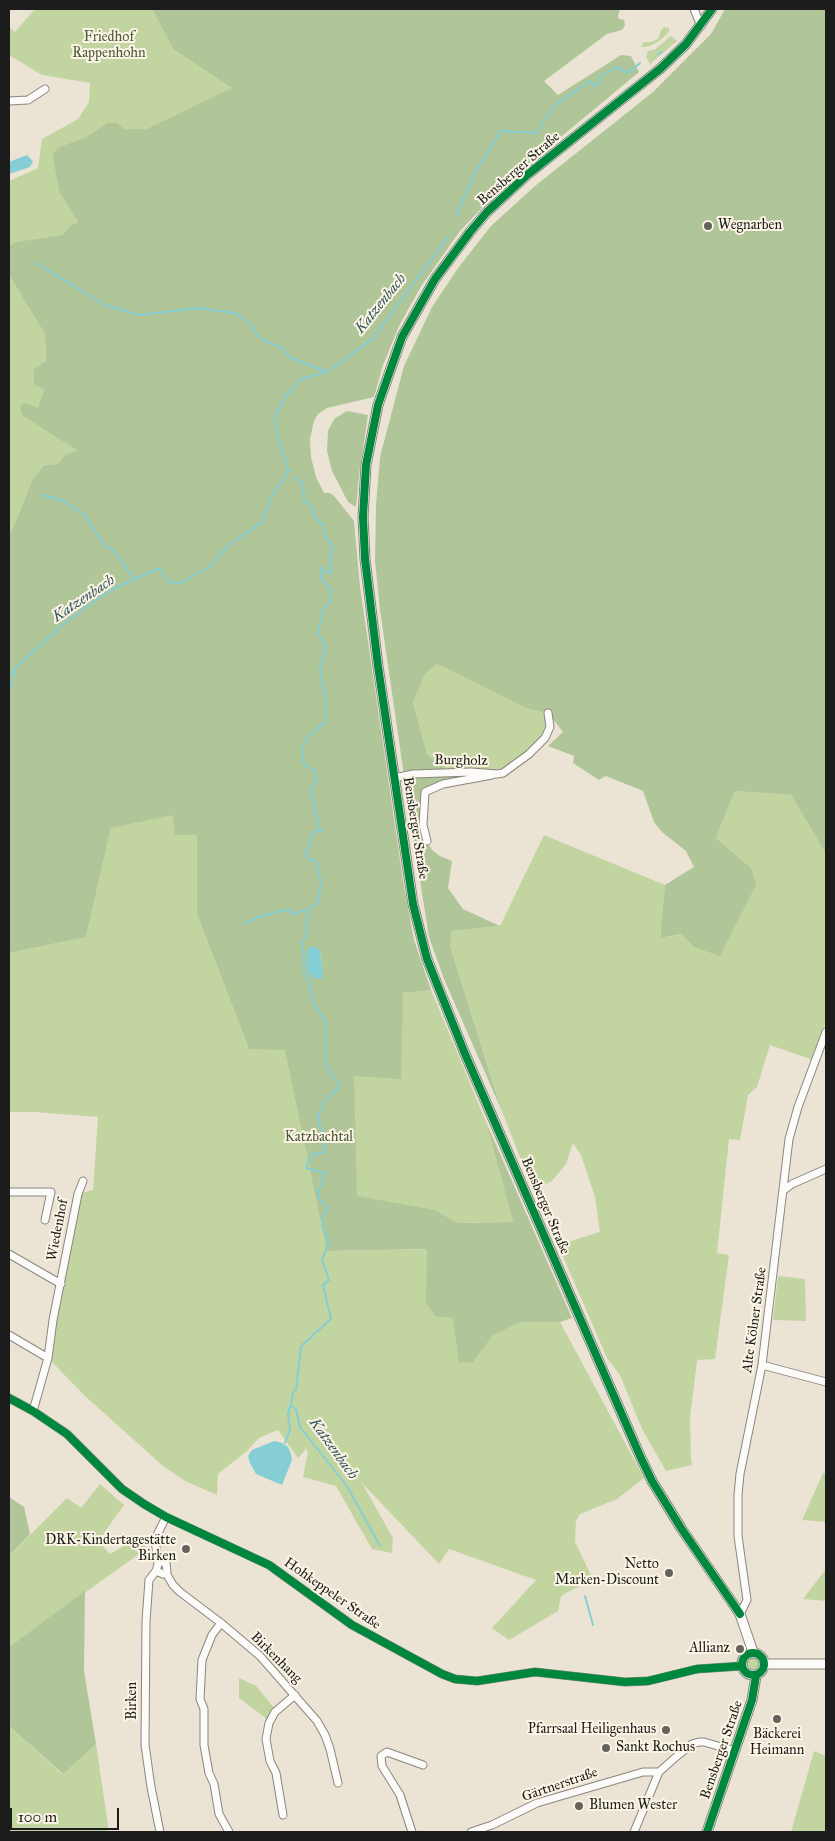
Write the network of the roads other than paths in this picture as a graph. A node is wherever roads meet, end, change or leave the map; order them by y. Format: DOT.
graph roads {
  1 [pos="694,9"];
  2 [pos="712,9"];
  3 [pos="701,26"];
  4 [pos="45,89"];
  5 [pos="9,101"];
  6 [pos="548,713"];
  7 [pos="497,774"];
  8 [pos="394,778"];
  9 [pos="427,841"];
  10 [pos="826,1032"];
  11 [pos="826,1169"];
  12 [pos="83,1181"];
  13 [pos="784,1190"];
  14 [pos="9,1192"];
  15 [pos="45,1220"];
  16 [pos="9,1254"];
  17 [pos="61,1284"];
  18 [pos="9,1335"];
  19 [pos="48,1358"];
  20 [pos="762,1365"];
  21 [pos="826,1382"];
  22 [pos="9,1398"];
  23 [pos="33,1411"];
  24 [pos="166,1517"];
  25 [pos="158,1561"];
  26 [pos="156,1571"];
  27 [pos="166,1573"];
  28 [pos="740,1614"];
  29 [pos="221,1623"];
  30 [pos="753,1652"];
  31 [pos="764,1664"];
  32 [pos="826,1664"];
  33 [pos="742,1666"];
  34 [pos="756,1676"];
  35 [pos="296,1695"];
  36 [pos="735,1752"];
  37 [pos="423,1765"];
  38 [pos="659,1772"];
  39 [pos="338,1783"];
  40 [pos="283,1815"];
  41 [pos="160,1832"];
  42 [pos="230,1832"];
  43 [pos="412,1832"];
  44 [pos="471,1832"];
  45 [pos="634,1832"];
  46 [pos="707,1832"];
  1 -- 3 [label="street"];
  2 -- 3 [label="main road, Bensberger Straße"];
  3 -- 8 [label="main road, Bensberger Straße"];
  4 -- 5 [label="street"];
  6 -- 7 [label="street, Burgholz"];
  7 -- 8 [label="street, Burgholz"];
  7 -- 9 [label="street, Burgholz"];
  8 -- 28 [label="main road, Bensberger Straße"];
  10 -- 13 [label="street, Alte Kölner Straße"];
  11 -- 13 [label="street"];
  12 -- 17 [label="street, Wiedenhof"];
  13 -- 20 [label="street, Alte Kölner Straße"];
  14 -- 15 [label="street, Wiedenhof"];
  16 -- 17 [label="street, Wiedenhof"];
  17 -- 19 [label="street, Wiedenhof"];
  18 -- 19 [label="street"];
  19 -- 23 [label="street, Wiedenhof"];
  20 -- 21 [label="street"];
  20 -- 28 [label="street, Alte Kölner Straße"];
  22 -- 23 [label="street, Hohkeppeler Straße"];
  23 -- 24 [label="street, Hohkeppeler Straße"];
  24 -- 25 [label="street, Birken"];
  24 -- 33 [label="street, Hohkeppeler Straße"];
  25 -- 26 [label="street, Birken"];
  25 -- 27 [label="street"];
  26 -- 27 [label="street"];
  26 -- 41 [label="street, Birken"];
  27 -- 29 [label="street, Birkenhang"];
  28 -- 30 [label="main road, Bensberger Straße"];
  29 -- 35 [label="street, Birkenhang"];
  29 -- 42 [label="street"];
  30 -- 31 [label="main road"];
  30 -- 33 [label="main road"];
  31 -- 32 [label="main road"];
  31 -- 34 [label="main road"];
  33 -- 34 [label="main road"];
  34 -- 36 [label="main road, Bensberger Straße"];
  35 -- 39 [label="street, Birkenhang"];
  35 -- 40 [label="street"];
  36 -- 38 [label="street"];
  36 -- 46 [label="main road, Bensberger Straße"];
  37 -- 43 [label="street"];
  38 -- 44 [label="street, Gärtnerstraße"];
  38 -- 45 [label="street"];
}
